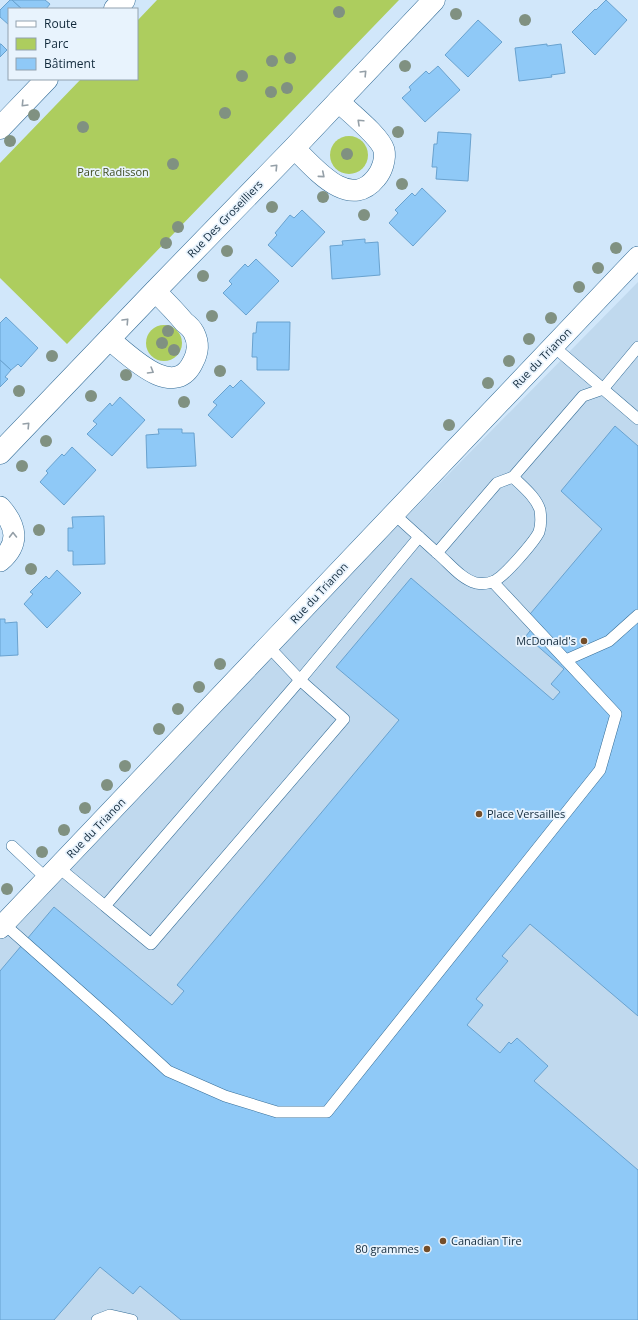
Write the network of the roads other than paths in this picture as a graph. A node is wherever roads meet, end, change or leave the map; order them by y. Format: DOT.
graph roads {
  1 [pos="124,0"];
  2 [pos="434,0"];
  3 [pos="116,8"];
  4 [pos="46,80"];
  5 [pos="338,101"];
  6 [pos="0,128"];
  7 [pos="294,148"];
  8 [pos="638,257"];
  9 [pos="155,291"];
  10 [pos="109,339"];
  11 [pos="553,346"];
  12 [pos="638,347"];
  13 [pos="603,389"];
  14 [pos="638,419"];
  15 [pos="0,453"];
  16 [pos="513,477"];
  17 [pos="0,507"];
  18 [pos="394,514"];
  19 [pos="419,536"];
  20 [pos="438,553"];
  21 [pos="0,561"];
  22 [pos="493,582"];
  23 [pos="638,615"];
  24 [pos="268,646"];
  25 [pos="566,660"];
  26 [pos="300,680"];
  27 [pos="12,846"];
  28 [pos="53,873"];
  29 [pos="105,906"];
  30 [pos="2,926"];
  31 [pos="97,1320"];
  32 [pos="132,1320"];
  1 -- 3 [label="street"];
  5 -- 2 [label="street, Rue Des Groseilliers, one-way"];
  4 -- 6 [label="street, one-way"];
  5 -- 7 [label="street, Rue Des Groseilliers"];
  7 -- 5 [label="street, one-way"];
  9 -- 7 [label="street, Rue Des Groseilliers, one-way"];
  8 -- 11 [label="street, Rue du Trianon"];
  10 -- 9 [label="street, Rue Des Groseilliers, one-way"];
  10 -- 9 [label="street, one-way"];
  15 -- 10 [label="street, Rue Des Groseilliers, one-way"];
  11 -- 13 [label="lane"];
  11 -- 18 [label="street, Rue du Trianon"];
  12 -- 13 [label="lane"];
  13 -- 14 [label="lane"];
  13 -- 16 [label="lane"];
  16 -- 20 [label="lane"];
  16 -- 22 [label="lane"];
  21 -- 17 [label="street, one-way"];
  18 -- 19 [label="lane"];
  18 -- 24 [label="street, Rue du Trianon"];
  19 -- 20 [label="lane"];
  19 -- 26 [label="lane"];
  20 -- 22 [label="lane"];
  22 -- 25 [label="lane"];
  23 -- 25 [label="lane"];
  24 -- 26 [label="lane"];
  24 -- 28 [label="street, Rue du Trianon"];
  25 -- 30 [label="lane"];
  26 -- 29 [label="lane"];
  26 -- 29 [label="lane"];
  27 -- 28 [label="lane"];
  28 -- 29 [label="lane"];
  28 -- 30 [label="street, Rue du Trianon"];
  31 -- 32 [label="lane"];
}
